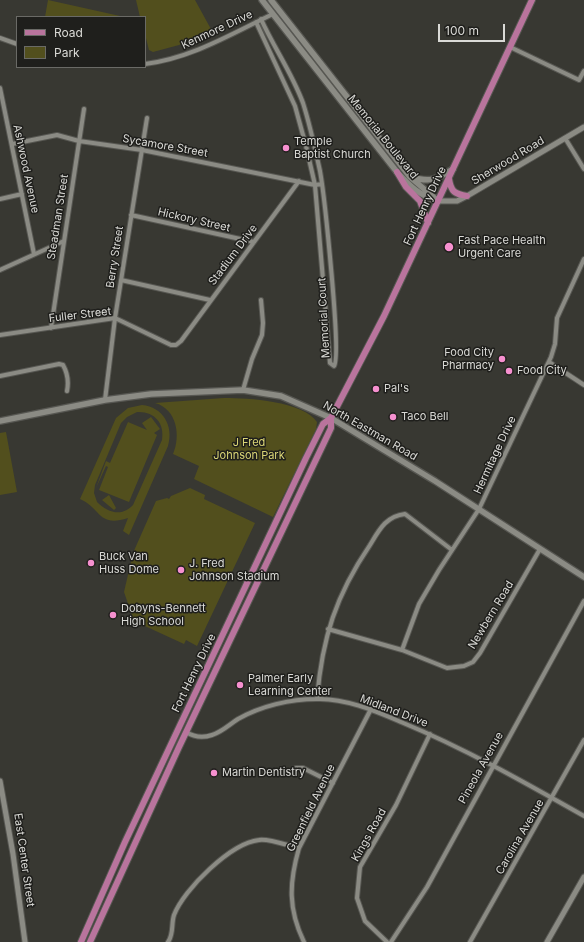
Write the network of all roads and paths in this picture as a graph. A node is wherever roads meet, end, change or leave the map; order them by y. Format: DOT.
graph roads {
  1 [pos="262,0"];
  2 [pos="271,0"];
  3 [pos="532,0"];
  4 [pos="279,10"];
  5 [pos="273,14"];
  6 [pos="261,19"];
  7 [pos="256,22"];
  8 [pos="0,38"];
  9 [pos="16,44"];
  10 [pos="510,47"];
  11 [pos="318,59"];
  12 [pos="146,64"];
  13 [pos="312,64"];
  14 [pos="584,71"];
  15 [pos="0,88"];
  16 [pos="303,104"];
  17 [pos="295,106"];
  18 [pos="84,108"];
  19 [pos="147,118"];
  20 [pos="584,127"];
  21 [pos="565,138"];
  22 [pos="79,141"];
  23 [pos="12,144"];
  24 [pos="142,150"];
  25 [pos="453,169"];
  26 [pos="584,169"];
  27 [pos="397,172"];
  28 [pos="410,177"];
  29 [pos="449,179"];
  30 [pos="299,181"];
  31 [pos="322,184"];
  32 [pos="314,185"];
  33 [pos="22,194"];
  34 [pos="467,196"];
  35 [pos="0,199"];
  36 [pos="438,201"];
  37 [pos="131,215"];
  38 [pos="428,223"];
  39 [pos="64,241"];
  40 [pos="254,242"];
  41 [pos="34,254"];
  42 [pos="584,259"];
  43 [pos="0,270"];
  44 [pos="121,280"];
  45 [pos="210,300"];
  46 [pos="261,300"];
  47 [pos="334,300"];
  48 [pos="324,301"];
  49 [pos="115,318"];
  50 [pos="51,328"];
  51 [pos="0,335"];
  52 [pos="180,341"];
  53 [pos="549,362"];
  54 [pos="0,376"];
  55 [pos="584,385"];
  56 [pos="243,390"];
  57 [pos="67,391"];
  58 [pos="105,400"];
  59 [pos="331,418"];
  60 [pos="0,421"];
  61 [pos="479,510"];
  62 [pos="540,549"];
  63 [pos="452,550"];
  64 [pos="584,577"];
  65 [pos="584,601"];
  66 [pos="328,629"];
  67 [pos="402,650"];
  68 [pos="317,699"];
  69 [pos="371,709"];
  70 [pos="186,732"];
  71 [pos="430,734"];
  72 [pos="584,740"];
  73 [pos="493,765"];
  74 [pos="296,768"];
  75 [pos="0,781"];
  76 [pos="333,782"];
  77 [pos="552,798"];
  78 [pos="584,816"];
  79 [pos="299,848"];
  80 [pos="584,877"];
  81 [pos="171,941"];
  82 [pos="25,942"];
  83 [pos="81,942"];
  84 [pos="90,942"];
  85 [pos="304,942"];
  86 [pos="387,942"];
  87 [pos="391,942"];
  88 [pos="470,942"];
  89 [pos="547,942"];
  1 -- 5 [label="main road, Memorial Boulevard"];
  2 -- 4 [label="main road, Memorial Boulevard"];
  3 -- 10 [label="main road, Fort Henry Drive"];
  4 -- 5 [label="main road"];
  4 -- 11 [label="main road, Memorial Boulevard"];
  5 -- 6 [label="street, Kenmore Drive"];
  5 -- 13 [label="main road, Memorial Boulevard"];
  6 -- 7 [label="street, Kenmore Drive"];
  6 -- 16 [label="street, Memorial Court"];
  7 -- 12 [label="street, Kenmore Drive"];
  7 -- 17 [label="street, Memorial Court"];
  8 -- 9 [label="street"];
  10 -- 14 [label="street"];
  10 -- 25 [label="main road, Fort Henry Drive"];
  11 -- 13 [label="main road"];
  11 -- 28 [label="main road, Memorial Boulevard"];
  13 -- 27 [label="main road, Memorial Boulevard"];
  15 -- 23 [label="street, Ashwood Avenue"];
  16 -- 17 [label="street"];
  16 -- 31 [label="street, Memorial Court"];
  17 -- 32 [label="street, Memorial Court"];
  18 -- 22 [label="street, Steadman Street"];
  19 -- 24 [label="street, Berry Street"];
  20 -- 21 [label="street, Sherwood Road"];
  21 -- 26 [label="street"];
  21 -- 34 [label="street, Sherwood Road"];
  22 -- 23 [label="street, Sycamore Street"];
  22 -- 24 [label="street, Sycamore Street"];
  22 -- 39 [label="street, Steadman Street"];
  23 -- 33 [label="street, Ashwood Avenue"];
  24 -- 30 [label="street, Sycamore Street"];
  24 -- 37 [label="street, Berry Street"];
  25 -- 28 [label="main road"];
  25 -- 29 [label="main road, Fort Henry Drive"];
  27 -- 36 [label="main road, Memorial Boulevard"];
  27 -- 38 [label="main road"];
  28 -- 36 [label="main road, Memorial Boulevard"];
  29 -- 34 [label="main road"];
  29 -- 36 [label="main road, Fort Henry Drive"];
  30 -- 32 [label="street, Sycamore Street"];
  30 -- 40 [label="street, Stadium Drive"];
  31 -- 32 [label="street"];
  31 -- 47 [label="street, Memorial Court"];
  32 -- 48 [label="street, Memorial Court"];
  33 -- 35 [label="street"];
  33 -- 41 [label="street, Ashwood Avenue"];
  34 -- 36 [label="street, Sherwood Road"];
  36 -- 38 [label="main road, Fort Henry Drive"];
  37 -- 40 [label="street, Hickory Street"];
  37 -- 44 [label="street, Berry Street"];
  38 -- 59 [label="main road, Fort Henry Drive"];
  39 -- 41 [label="street"];
  39 -- 50 [label="street, Steadman Street"];
  40 -- 45 [label="street, Stadium Drive"];
  41 -- 43 [label="street"];
  42 -- 53 [label="street, Hermitage Drive"];
  44 -- 45 [label="street"];
  44 -- 49 [label="street, Berry Street"];
  45 -- 52 [label="street, Stadium Drive"];
  46 -- 56 [label="street"];
  47 -- 48 [label="street"];
  47 -- 48 [label="street, Memorial Court"];
  49 -- 50 [label="street, Fuller Street"];
  49 -- 52 [label="street, Fuller Street"];
  49 -- 58 [label="street, Berry Street"];
  50 -- 51 [label="street, Fuller Street"];
  53 -- 55 [label="street"];
  53 -- 61 [label="street, Hermitage Drive"];
  54 -- 57 [label="street"];
  56 -- 58 [label="main road, North Eastman Road"];
  56 -- 59 [label="main road, North Eastman Road"];
  58 -- 60 [label="main road, North Eastman Road"];
  59 -- 61 [label="main road, North Eastman Road"];
  59 -- 70 [label="main road, Fort Henry Drive"];
  59 -- 83 [label="main road, Fort Henry Drive"];
  61 -- 62 [label="main road, North Eastman Road"];
  61 -- 63 [label="street, Hermitage Drive"];
  62 -- 64 [label="main road, North Eastman Road"];
  62 -- 67 [label="street, Newbern Road"];
  63 -- 66 [label="street"];
  63 -- 67 [label="street, Hermitage Drive"];
  65 -- 73 [label="street, Pineola Avenue"];
  66 -- 67 [label="street, Newbern Road"];
  66 -- 68 [label="street"];
  68 -- 69 [label="street, Midland Drive"];
  68 -- 70 [label="street, Midland Drive"];
  69 -- 71 [label="street, Midland Drive"];
  69 -- 76 [label="street, Greenfield Avenue"];
  70 -- 84 [label="main road, Fort Henry Drive"];
  71 -- 73 [label="street, Midland Drive"];
  71 -- 86 [label="street, Kings Road"];
  72 -- 77 [label="street, Carolina Avenue"];
  73 -- 77 [label="street, Midland Drive"];
  73 -- 87 [label="street, Pineola Avenue"];
  74 -- 76 [label="street"];
  75 -- 82 [label="street, East Center Street"];
  76 -- 79 [label="street, Greenfield Avenue"];
  77 -- 78 [label="street, Midland Drive"];
  77 -- 88 [label="street, Carolina Avenue"];
  79 -- 81 [label="street"];
  79 -- 85 [label="street, Greenfield Avenue"];
  80 -- 89 [label="street"];
}
